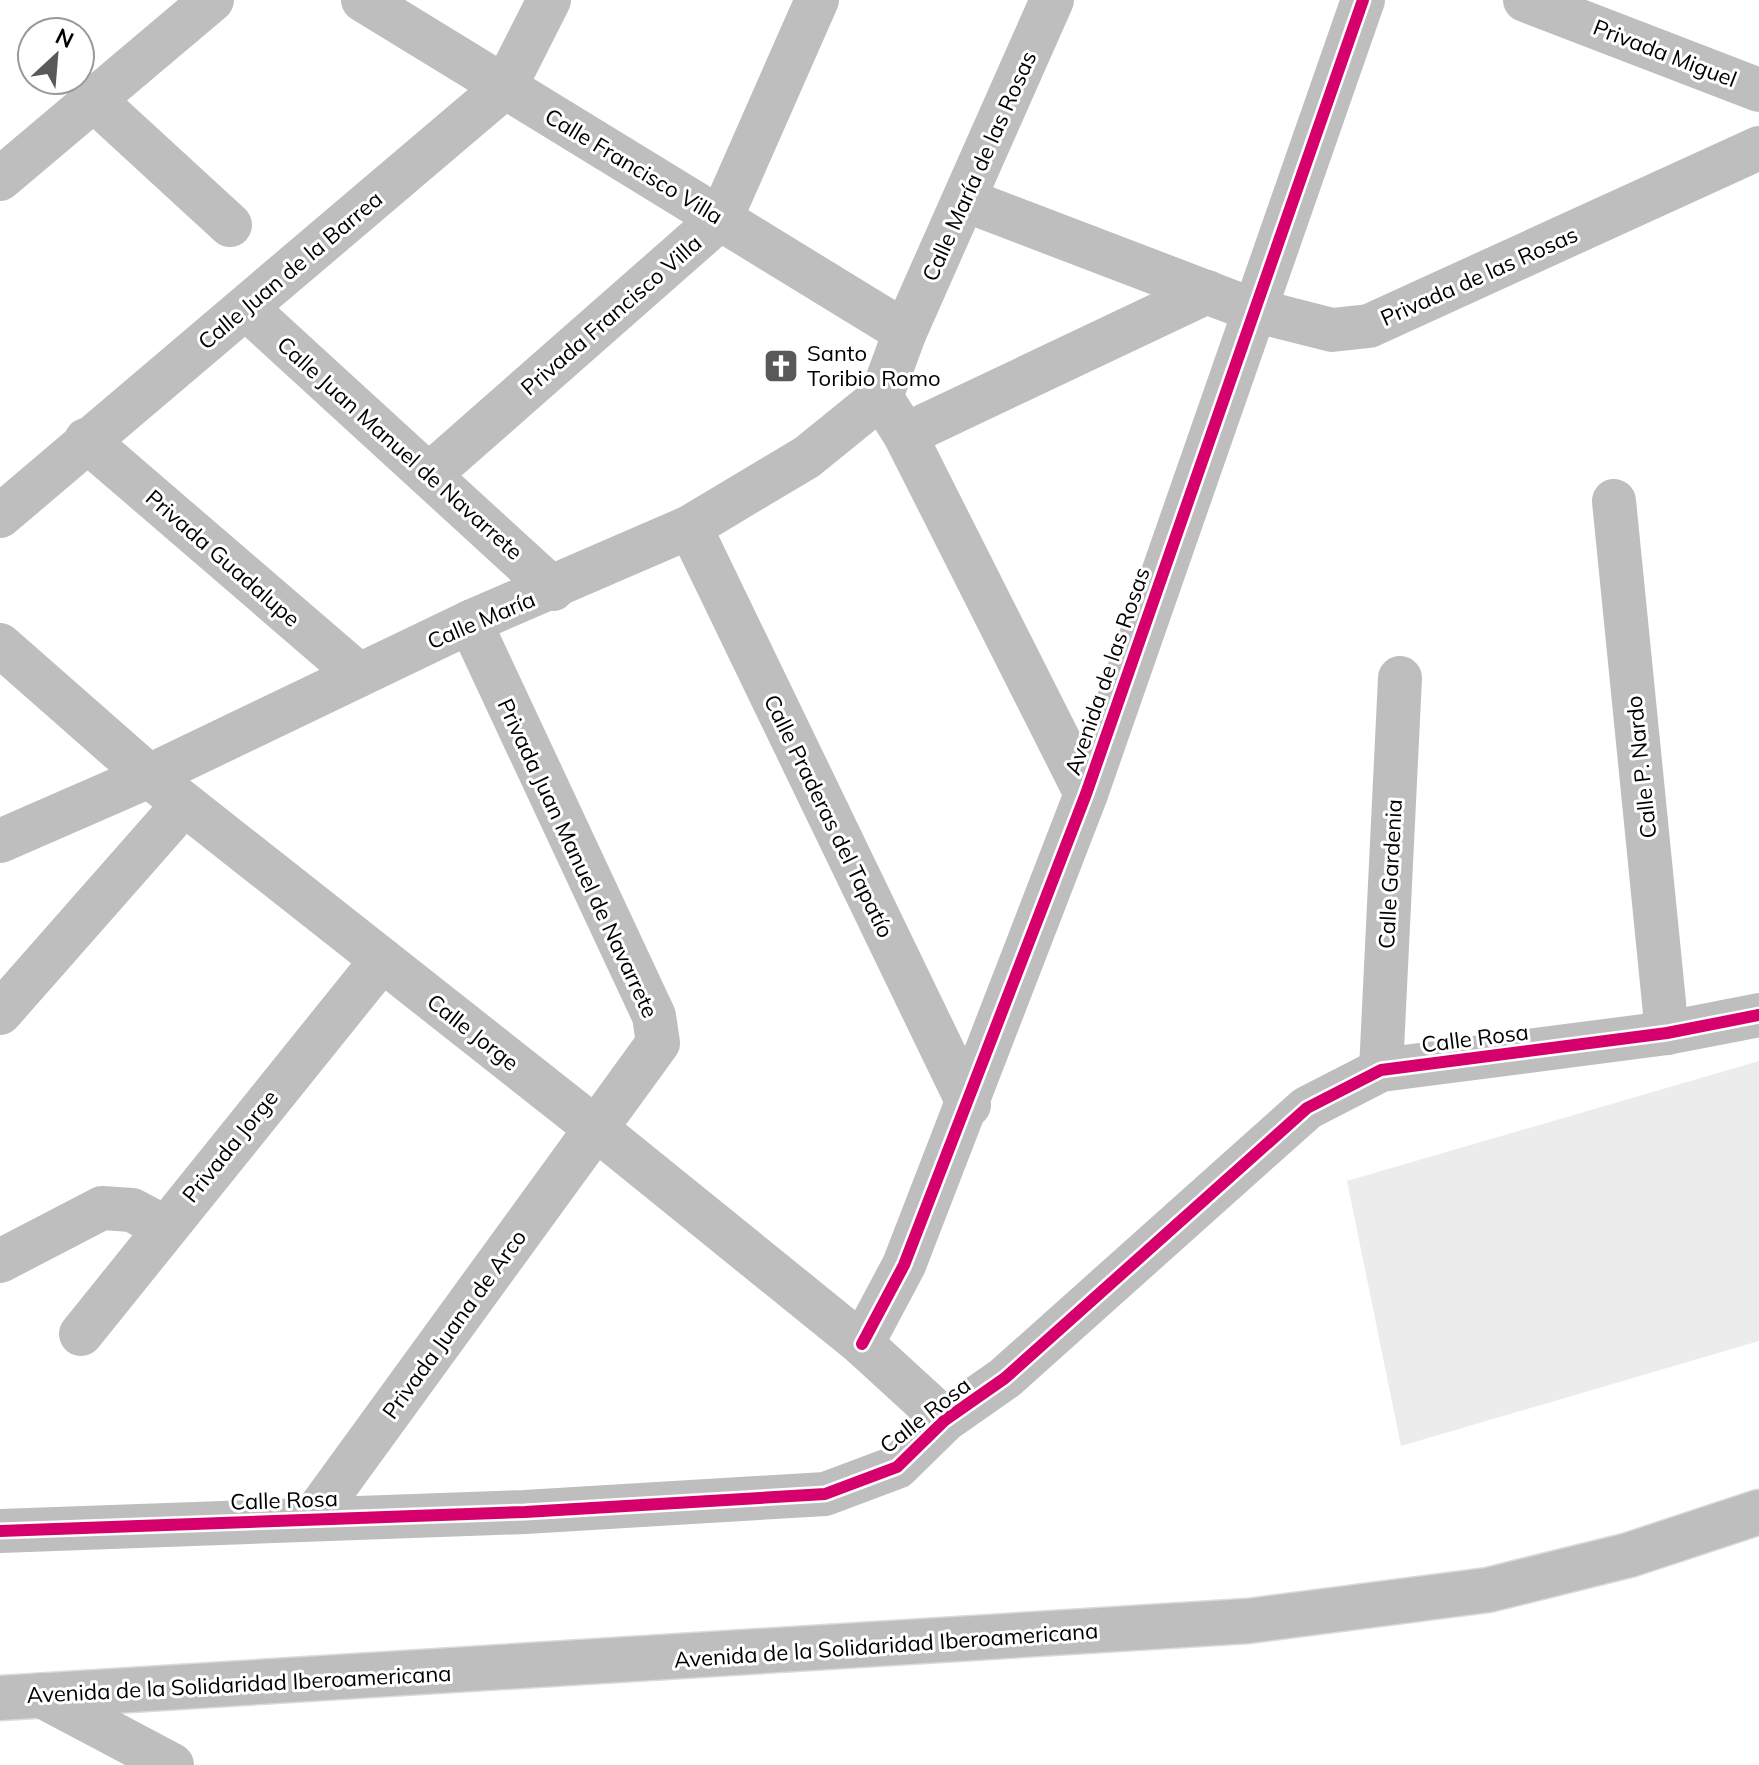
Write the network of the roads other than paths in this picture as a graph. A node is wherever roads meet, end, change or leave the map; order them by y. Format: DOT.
graph roads {
  1 [pos="212,0"];
  2 [pos="363,0"];
  3 [pos="549,0"];
  4 [pos="817,0"];
  5 [pos="1052,0"];
  6 [pos="1363,0"];
  7 [pos="1525,0"];
  8 [pos="505,87"];
  9 [pos="1759,90"];
  10 [pos="94,100"];
  11 [pos="1759,148"];
  12 [pos="0,179"];
  13 [pos="965,200"];
  14 [pos="721,218"];
  15 [pos="230,225"];
  16 [pos="1207,292"];
  17 [pos="246,308"];
  18 [pos="1253,310"];
  19 [pos="905,332"];
  20 [pos="881,397"];
  21 [pos="905,435"];
  22 [pos="86,440"];
  23 [pos="430,474"];
  24 [pos="1614,501"];
  25 [pos="0,516"];
  26 [pos="690,527"];
  27 [pos="553,589"];
  28 [pos="470,622"];
  29 [pos="0,645"];
  30 [pos="359,675"];
  31 [pos="1400,678"];
  32 [pos="149,776"];
  33 [pos="1086,794"];
  34 [pos="184,804"];
  35 [pos="0,841"];
  36 [pos="382,960"];
  37 [pos="0,1013"];
  38 [pos="1759,1015"];
  39 [pos="1667,1033"];
  40 [pos="1381,1070"];
  41 [pos="969,1105"];
  42 [pos="594,1127"];
  43 [pos="164,1227"];
  44 [pos="0,1261"];
  45 [pos="81,1334"];
  46 [pos="862,1344"];
  47 [pos="945,1420"];
  48 [pos="1759,1512"];
  49 [pos="312,1519"];
  50 [pos="0,1531"];
  51 [pos="20,1697"];
  52 [pos="172,1765"];
  1 -- 10 [label="main road"];
  2 -- 8 [label="main road, Calle Francisco Villa"];
  3 -- 8 [label="main road, Calle Juan de la Barrea"];
  4 -- 14 [label="main road, Privada Francisco Villa"];
  5 -- 13 [label="main road, Calle María de las Rosas"];
  6 -- 18 [label="main road, Avenida de las Rosas"];
  7 -- 9 [label="main road, Privada Miguel"];
  8 -- 14 [label="main road, Calle Francisco Villa"];
  8 -- 17 [label="main road, Calle Juan de la Barrea"];
  10 -- 12 [label="main road"];
  10 -- 15 [label="main road"];
  11 -- 18 [label="main road, Privada de las Rosas"];
  13 -- 16 [label="main road, Privada de las Rosas"];
  13 -- 19 [label="main road, Calle María de las Rosas"];
  14 -- 19 [label="main road, Calle Francisco Villa"];
  14 -- 23 [label="main road, Privada Francisco Villa"];
  16 -- 18 [label="main road, Privada de las Rosas"];
  16 -- 21 [label="main road"];
  17 -- 22 [label="main road, Calle Juan de la Barrea"];
  17 -- 23 [label="main road, Calle Juan Manuel de Navarrete"];
  18 -- 33 [label="main road, Avenida de las Rosas"];
  19 -- 20 [label="main road"];
  20 -- 21 [label="main road"];
  20 -- 26 [label="main road, Calle María"];
  21 -- 33 [label="main road"];
  22 -- 25 [label="main road, Calle Juan de la Barrea"];
  22 -- 30 [label="main road, Privada Guadalupe"];
  23 -- 27 [label="main road, Calle Juan Manuel de Navarrete"];
  24 -- 39 [label="main road, Calle P. Nardo"];
  26 -- 27 [label="main road, Calle María"];
  26 -- 41 [label="main road, Calle Praderas del Tapatío"];
  27 -- 28 [label="main road, Calle María"];
  28 -- 30 [label="main road, Calle María"];
  28 -- 42 [label="main road, Privada Juan Manuel de Navarrete"];
  29 -- 32 [label="main road, Calle Jorge"];
  30 -- 32 [label="main road, Calle María"];
  31 -- 40 [label="main road, Calle Gardenia"];
  32 -- 34 [label="main road, Calle Jorge"];
  32 -- 35 [label="main road, Calle María"];
  33 -- 41 [label="main road, Avenida de las Rosas"];
  34 -- 36 [label="main road, Calle Jorge"];
  34 -- 37 [label="main road"];
  36 -- 42 [label="main road, Calle Jorge"];
  36 -- 43 [label="main road, Privada Jorge"];
  38 -- 39 [label="main road, Calle Rosa"];
  39 -- 40 [label="main road, Calle Rosa"];
  40 -- 47 [label="main road, Calle Rosa"];
  41 -- 46 [label="main road, Avenida de las Rosas"];
  42 -- 46 [label="main road, Calle Jorge"];
  42 -- 49 [label="main road, Privada Juana de Arco"];
  43 -- 44 [label="main road"];
  43 -- 45 [label="main road, Privada Jorge"];
  46 -- 47 [label="main road, Calle Jorge"];
  47 -- 49 [label="main road, Calle Rosa"];
  48 -- 51 [label="main road, Avenida de la Solidaridad Iberoamericana"];
  49 -- 50 [label="main road, Calle Rosa"];
  51 -- 52 [label="main road"];
}
